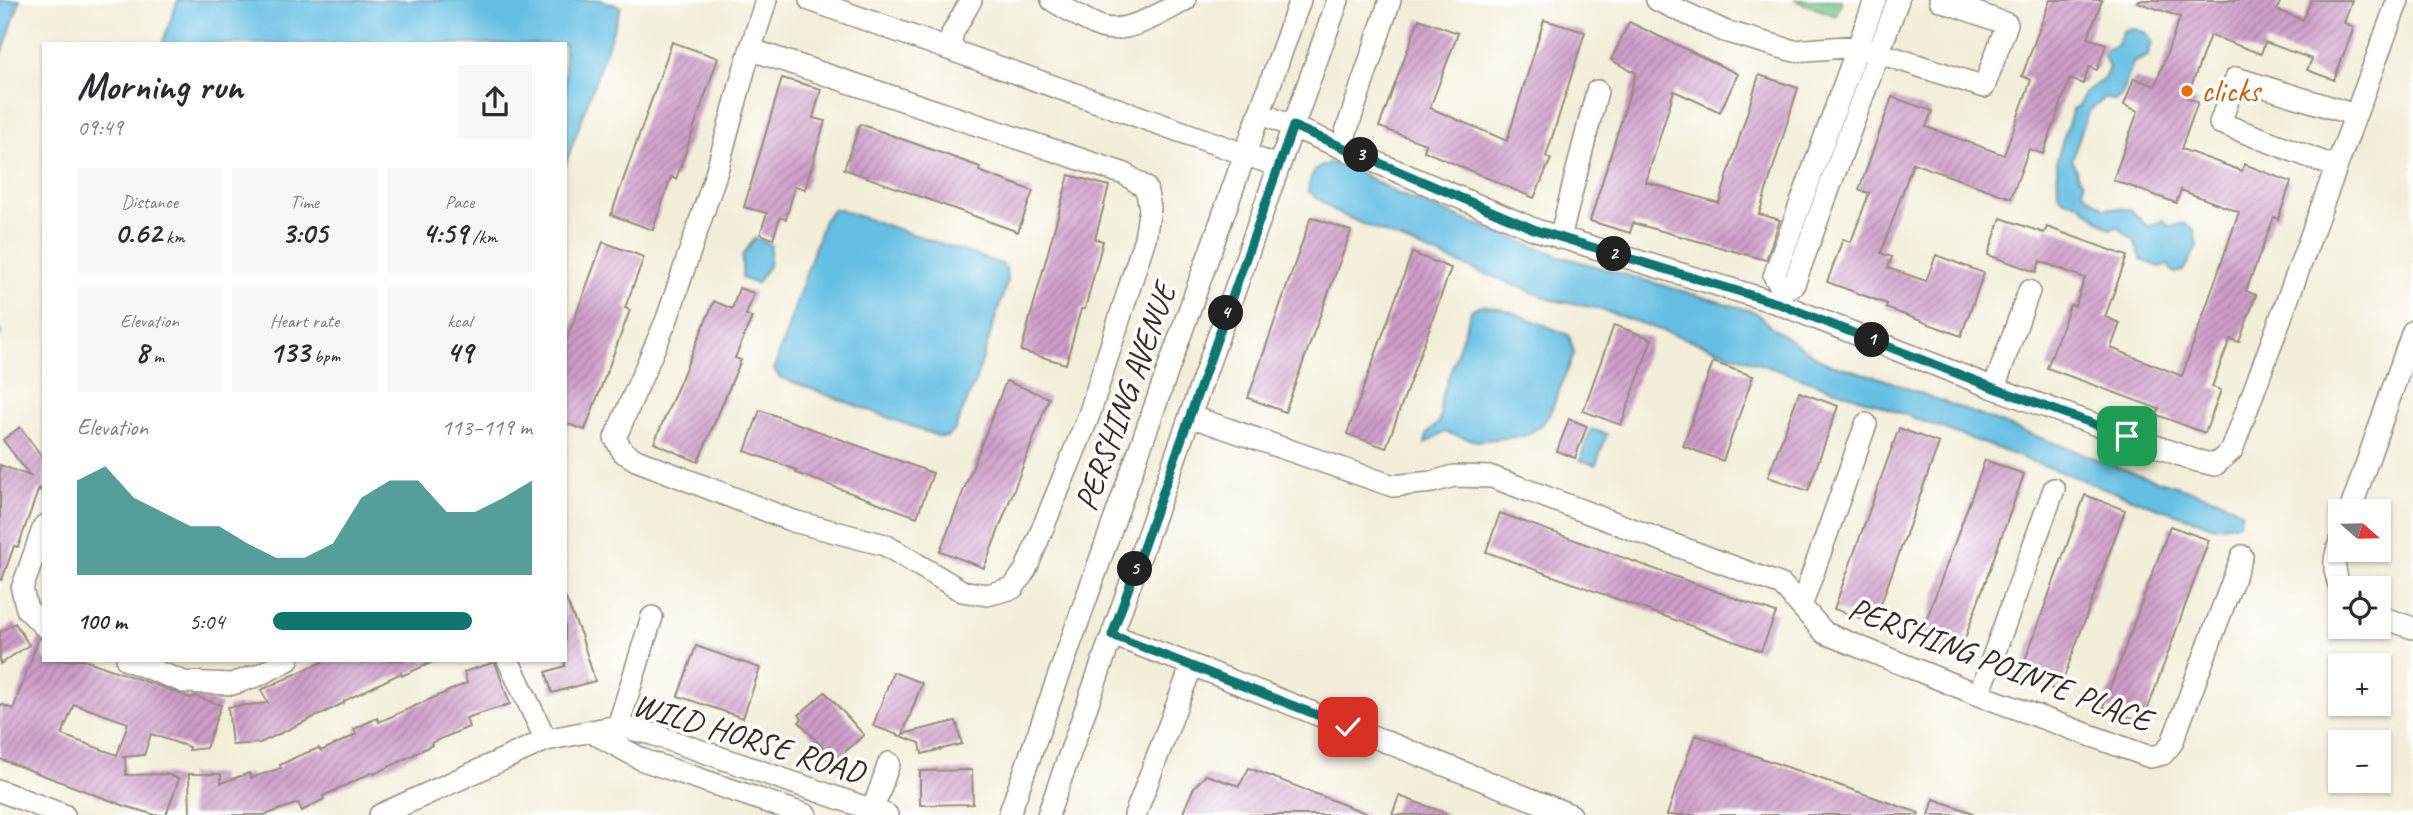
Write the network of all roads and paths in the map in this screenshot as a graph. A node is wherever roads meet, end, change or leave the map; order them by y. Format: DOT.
graph roads {
  1 [pos="766,0"];
  2 [pos="810,0"];
  3 [pos="971,0"];
  4 [pos="1052,0"];
  5 [pos="1185,0"];
  6 [pos="1300,0"];
  7 [pos="1338,0"];
  8 [pos="1390,0"];
  9 [pos="1657,0"];
  10 [pos="1875,0"];
  11 [pos="1898,0"];
  12 [pos="1940,0"];
  13 [pos="2398,0"];
  14 [pos="1857,46"];
  15 [pos="951,50"];
  16 [pos="1878,53"];
  17 [pos="748,59"];
  18 [pos="1597,91"];
  19 [pos="1260,113"];
  20 [pos="2355,115"];
  21 [pos="1293,126"];
  22 [pos="1342,147"];
  23 [pos="1244,155"];
  24 [pos="1278,166"];
  25 [pos="2336,167"];
  26 [pos="1560,238"];
  27 [pos="2028,291"];
  28 [pos="1780,296"];
  29 [pos="2413,331"];
  30 [pos="1994,388"];
  31 [pos="1190,416"];
  32 [pos="1866,425"];
  33 [pos="2054,489"];
  34 [pos="2354,499"];
  35 [pos="42,532"];
  36 [pos="2242,556"];
  37 [pos="1793,598"];
  38 [pos="652,617"];
  39 [pos="2391,620"];
  40 [pos="42,624"];
  41 [pos="2413,628"];
  42 [pos="1112,635"];
  43 [pos="132,662"];
  44 [pos="284,662"];
  45 [pos="509,662"];
  46 [pos="1192,665"];
  47 [pos="1979,695"];
  48 [pos="615,735"];
  49 [pos="546,740"];
  50 [pos="889,763"];
  51 [pos="0,791"];
  52 [pos="877,813"];
  53 [pos="64,815"];
  54 [pos="380,815"];
  55 [pos="806,815"];
  56 [pos="1009,815"];
  57 [pos="1048,815"];
  58 [pos="1135,815"];
  59 [pos="1571,815"];
  1 -- 17 [label="street"];
  2 -- 15 [label="street"];
  3 -- 15 [label="street"];
  4 -- 5 [label="street"];
  6 -- 19 [label="street, PERSHING AVENUE"];
  7 -- 21 [label="street, PERSHING AVENUE"];
  8 -- 22 [label="street"];
  9 -- 14 [label="street"];
  10 -- 14 [label="street"];
  11 -- 16 [label="street"];
  12 -- 16 [label="street"];
  13 -- 20 [label="street"];
  14 -- 16 [label="street"];
  14 -- 28 [label="street"];
  15 -- 23 [label="street"];
  16 -- 28 [label="street"];
  17 -- 17 [label="street"];
  18 -- 26 [label="street"];
  19 -- 21 [label="street"];
  19 -- 23 [label="street, PERSHING AVENUE"];
  20 -- 25 [label="street"];
  20 -- 25 [label="street"];
  21 -- 22 [label="street"];
  21 -- 24 [label="street, PERSHING AVENUE"];
  22 -- 26 [label="street"];
  23 -- 24 [label="street"];
  23 -- 56 [label="street, PERSHING AVENUE"];
  24 -- 31 [label="street, PERSHING AVENUE"];
  25 -- 30 [label="street"];
  26 -- 28 [label="street"];
  27 -- 30 [label="street"];
  28 -- 30 [label="street"];
  29 -- 34 [label="street"];
  31 -- 37 [label="street, PERSHING POINTE PLACE"];
  31 -- 42 [label="street, PERSHING AVENUE"];
  32 -- 37 [label="street"];
  33 -- 47 [label="street"];
  35 -- 40 [label="street"];
  36 -- 47 [label="street, PERSHING POINTE PLACE"];
  37 -- 47 [label="street, PERSHING POINTE PLACE"];
  38 -- 48 [label="street"];
  39 -- 41 [label="street"];
  42 -- 46 [label="street"];
  42 -- 57 [label="street, PERSHING AVENUE"];
  43 -- 44 [label="street"];
  45 -- 49 [label="street"];
  46 -- 58 [label="street"];
  46 -- 59 [label="street"];
  48 -- 49 [label="street, WILD HORSE ROAD"];
  48 -- 52 [label="street, WILD HORSE ROAD"];
  48 -- 55 [label="street, WILD HORSE ROAD"];
  49 -- 54 [label="street, WILD HORSE ROAD"];
  50 -- 52 [label="street"];
  51 -- 53 [label="street"];
}
